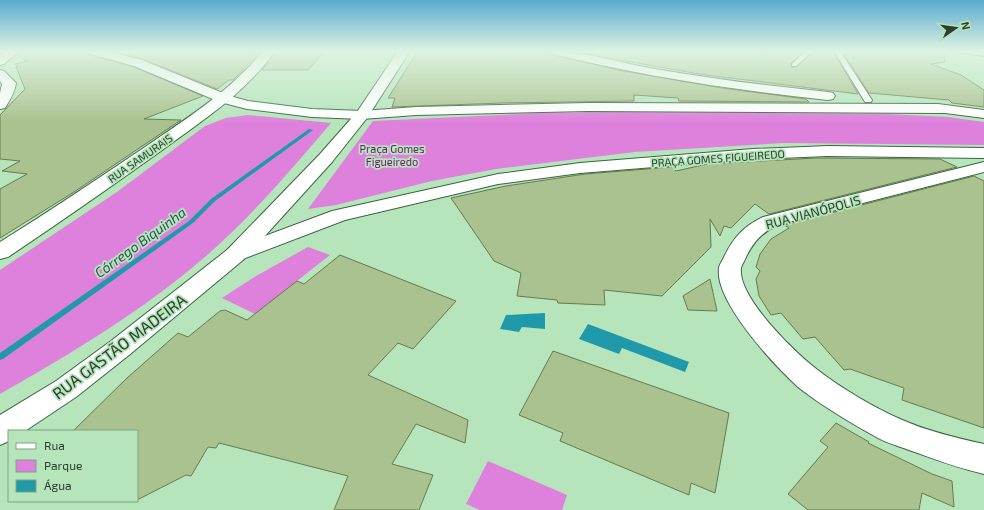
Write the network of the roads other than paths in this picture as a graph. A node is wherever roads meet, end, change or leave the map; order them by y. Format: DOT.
graph roads {
  1 [pos="1,75"];
  2 [pos="167,75"];
  3 [pos="249,75"];
  4 [pos="388,75"];
  5 [pos="661,75"];
  6 [pos="852,75"];
  7 [pos="225,99"];
  8 [pos="868,100"];
  9 [pos="0,104"];
  10 [pos="952,109"];
  11 [pos="984,114"];
  12 [pos="362,115"];
  13 [pos="984,153"];
  14 [pos="984,167"];
  15 [pos="0,252"];
  16 [pos="235,255"];
  17 [pos="0,431"];
  18 [pos="984,460"];
  1 -- 9 [label="street"];
  2 -- 7 [label="street"];
  3 -- 7 [label="street, RUA SAMURAIS"];
  4 -- 12 [label="street"];
  5 -- 8 [label="street"];
  6 -- 8 [label="lane"];
  7 -- 12 [label="street"];
  7 -- 15 [label="street, RUA SAMURAIS"];
  8 -- 10 [label="street"];
  10 -- 11 [label="street"];
  10 -- 12 [label="street"];
  12 -- 16 [label="street"];
  13 -- 16 [label="street, PRAÇA GOMES FIGUEIREDO"];
  14 -- 18 [label="street, RUA VIANÓPOLIS"];
  16 -- 17 [label="street, RUA GASTÃO MADEIRA"];
}
